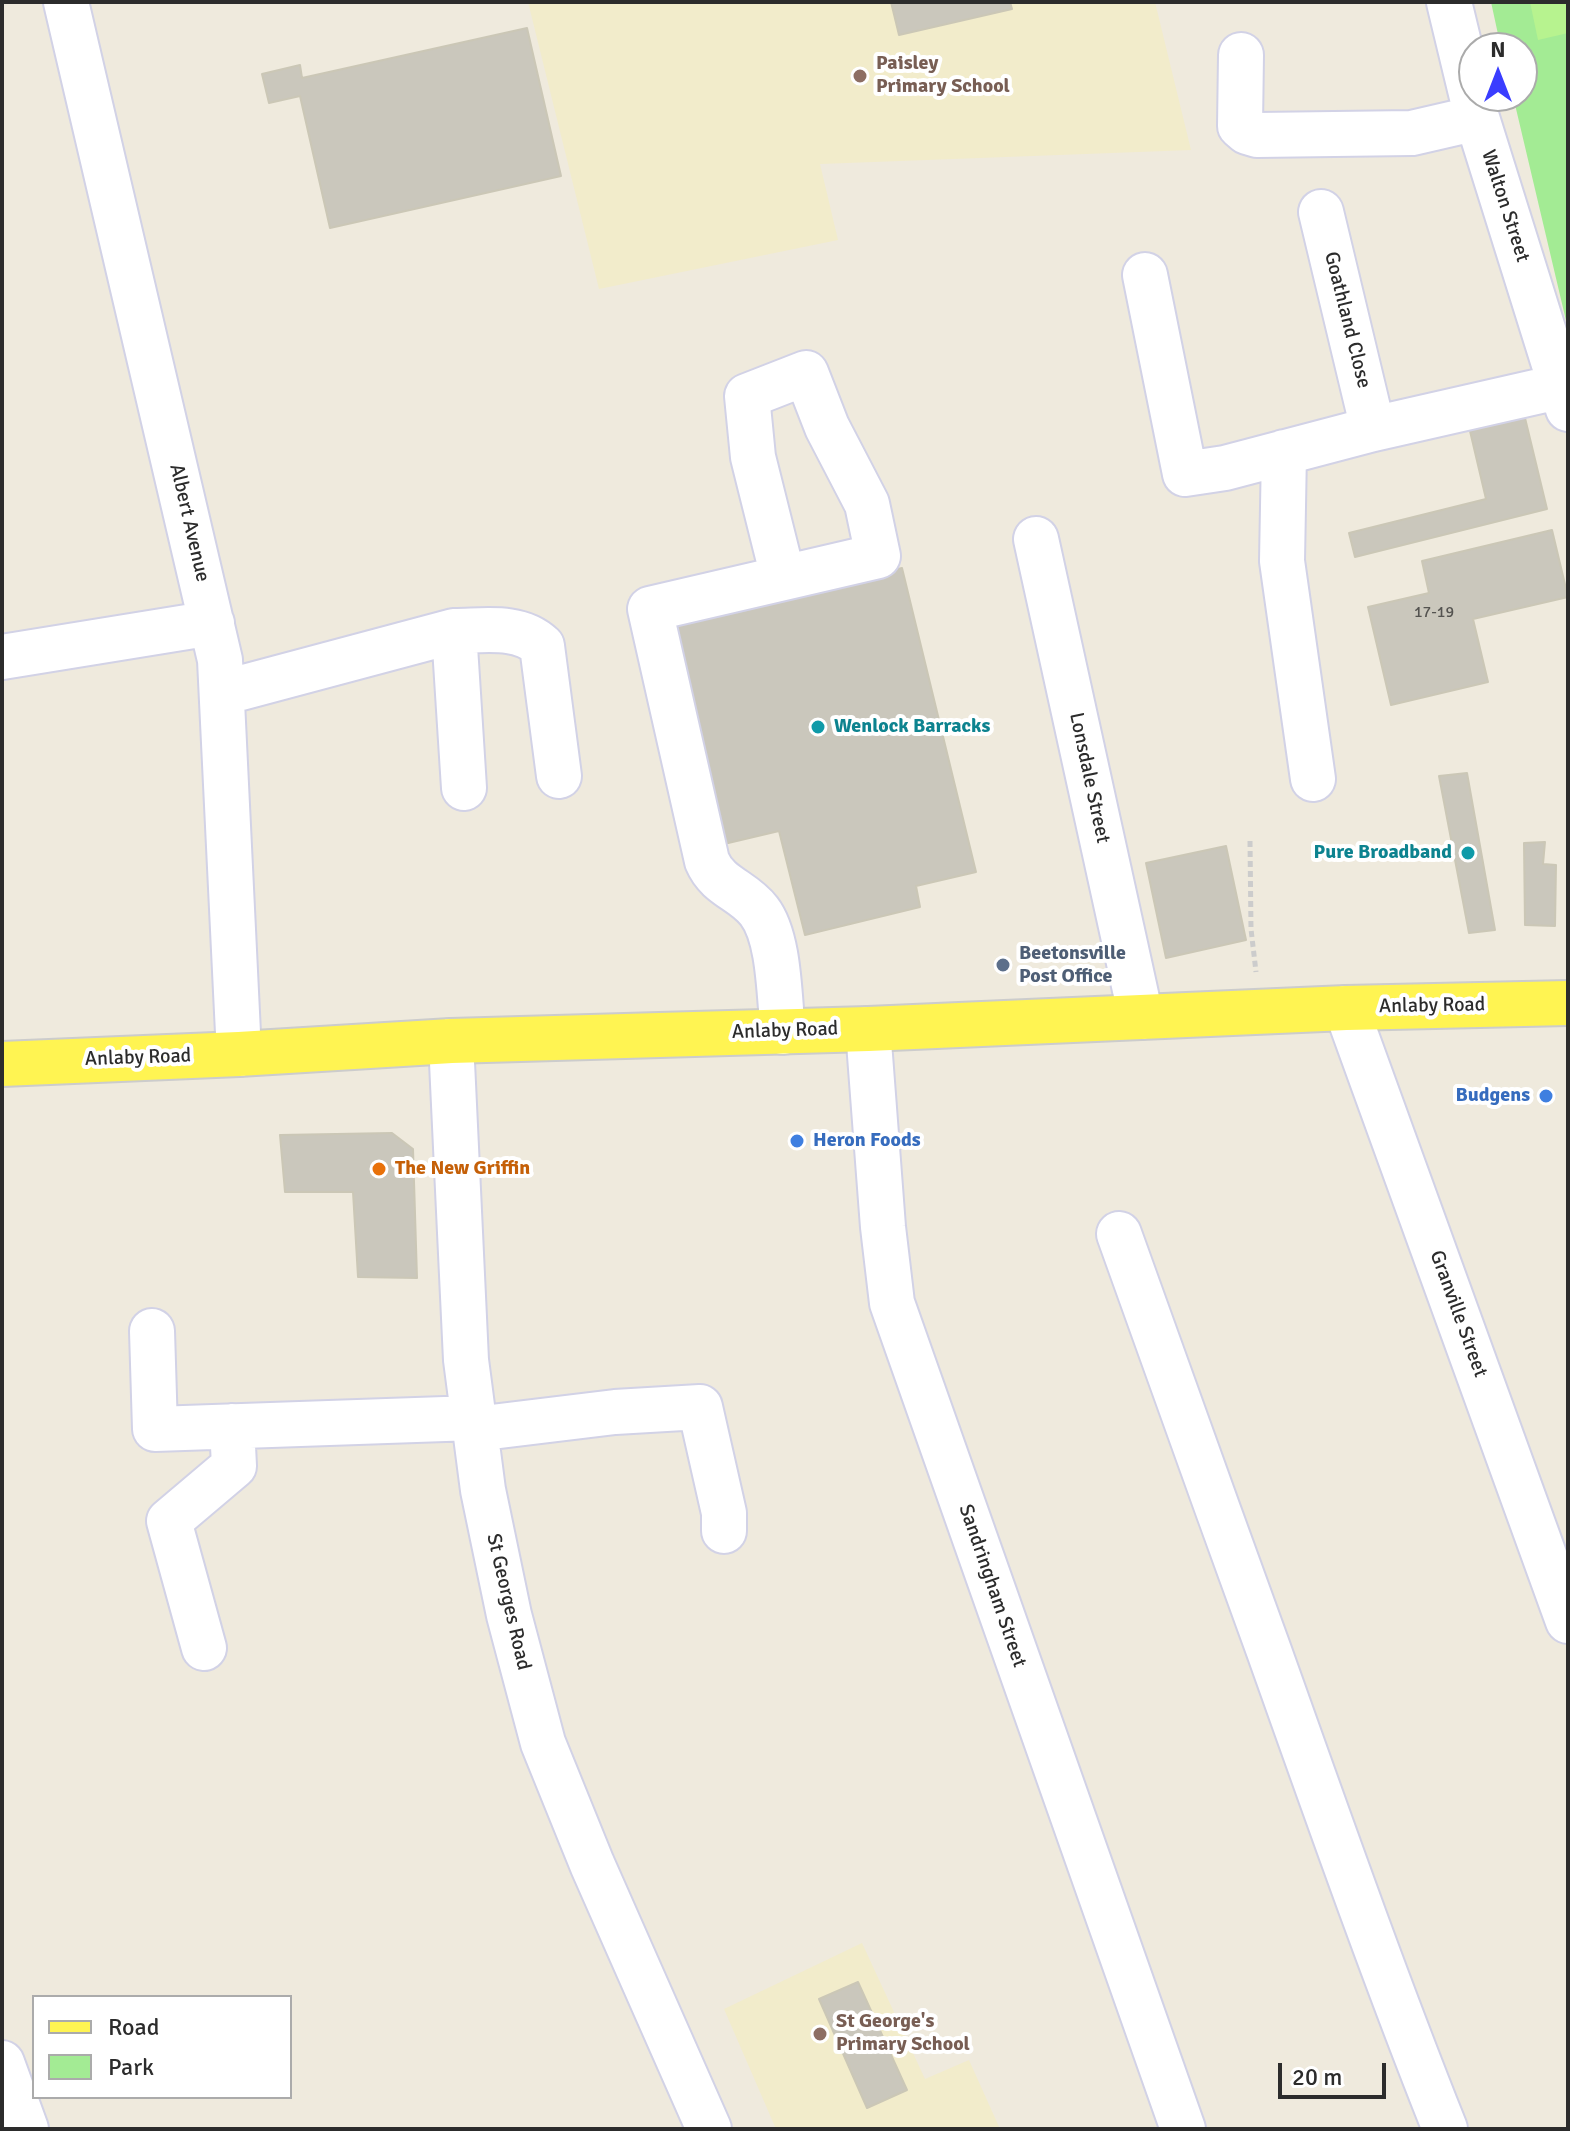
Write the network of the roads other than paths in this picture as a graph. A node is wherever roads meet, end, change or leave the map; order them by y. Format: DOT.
graph roads {
  1 [pos="66,2"];
  2 [pos="1449,2"];
  3 [pos="1241,55"];
  4 [pos="1477,118"];
  5 [pos="1321,212"];
  6 [pos="1145,275"];
  7 [pos="1565,397"];
  8 [pos="1373,429"];
  9 [pos="1284,452"];
  10 [pos="1036,539"];
  11 [pos="783,577"];
  12 [pos="212,623"];
  13 [pos="454,631"];
  14 [pos="2,657"];
  15 [pos="222,693"];
  16 [pos="559,776"];
  17 [pos="1313,779"];
  18 [pos="464,788"];
  19 [pos="1568,1003"];
  20 [pos="1346,1008"];
  21 [pos="1141,1017"];
  22 [pos="868,1029"];
  23 [pos="783,1032"];
  24 [pos="451,1041"];
  25 [pos="239,1054"];
  26 [pos="2,1064"];
  27 [pos="1119,1234"];
  28 [pos="152,1331"];
  29 [pos="474,1424"];
  30 [pos="232,1426"];
  31 [pos="724,1531"];
  32 [pos="1568,1621"];
  33 [pos="204,1648"];
  34 [pos="2,2063"];
  35 [pos="26,2129"];
  36 [pos="709,2129"];
  37 [pos="1183,2129"];
  38 [pos="1445,2129"];
  1 -- 12 [label="street, Albert Avenue"];
  2 -- 4 [label="street, Walton Street"];
  3 -- 4 [label="street"];
  4 -- 7 [label="street, Walton Street"];
  5 -- 8 [label="street, Goathland Close"];
  6 -- 9 [label="street"];
  7 -- 8 [label="street"];
  8 -- 9 [label="street"];
  9 -- 17 [label="street"];
  10 -- 21 [label="street, Lonsdale Street"];
  11 -- 23 [label="street"];
  12 -- 14 [label="street"];
  12 -- 15 [label="street, Albert Avenue"];
  13 -- 15 [label="street"];
  13 -- 16 [label="street"];
  13 -- 18 [label="street"];
  15 -- 25 [label="street, Albert Avenue"];
  19 -- 20 [label="main road, Anlaby Road"];
  20 -- 21 [label="main road, Anlaby Road"];
  20 -- 32 [label="street, Granville Street"];
  21 -- 22 [label="main road, Anlaby Road"];
  22 -- 23 [label="main road, Anlaby Road"];
  22 -- 37 [label="street, Sandringham Street"];
  23 -- 24 [label="main road, Anlaby Road"];
  24 -- 25 [label="main road, Anlaby Road"];
  24 -- 29 [label="street, St Georges Road"];
  25 -- 26 [label="main road, Anlaby Road"];
  27 -- 38 [label="street"];
  28 -- 30 [label="street"];
  29 -- 30 [label="street"];
  29 -- 31 [label="street"];
  29 -- 36 [label="street, St Georges Road"];
  30 -- 33 [label="street"];
  34 -- 35 [label="street"];
}
